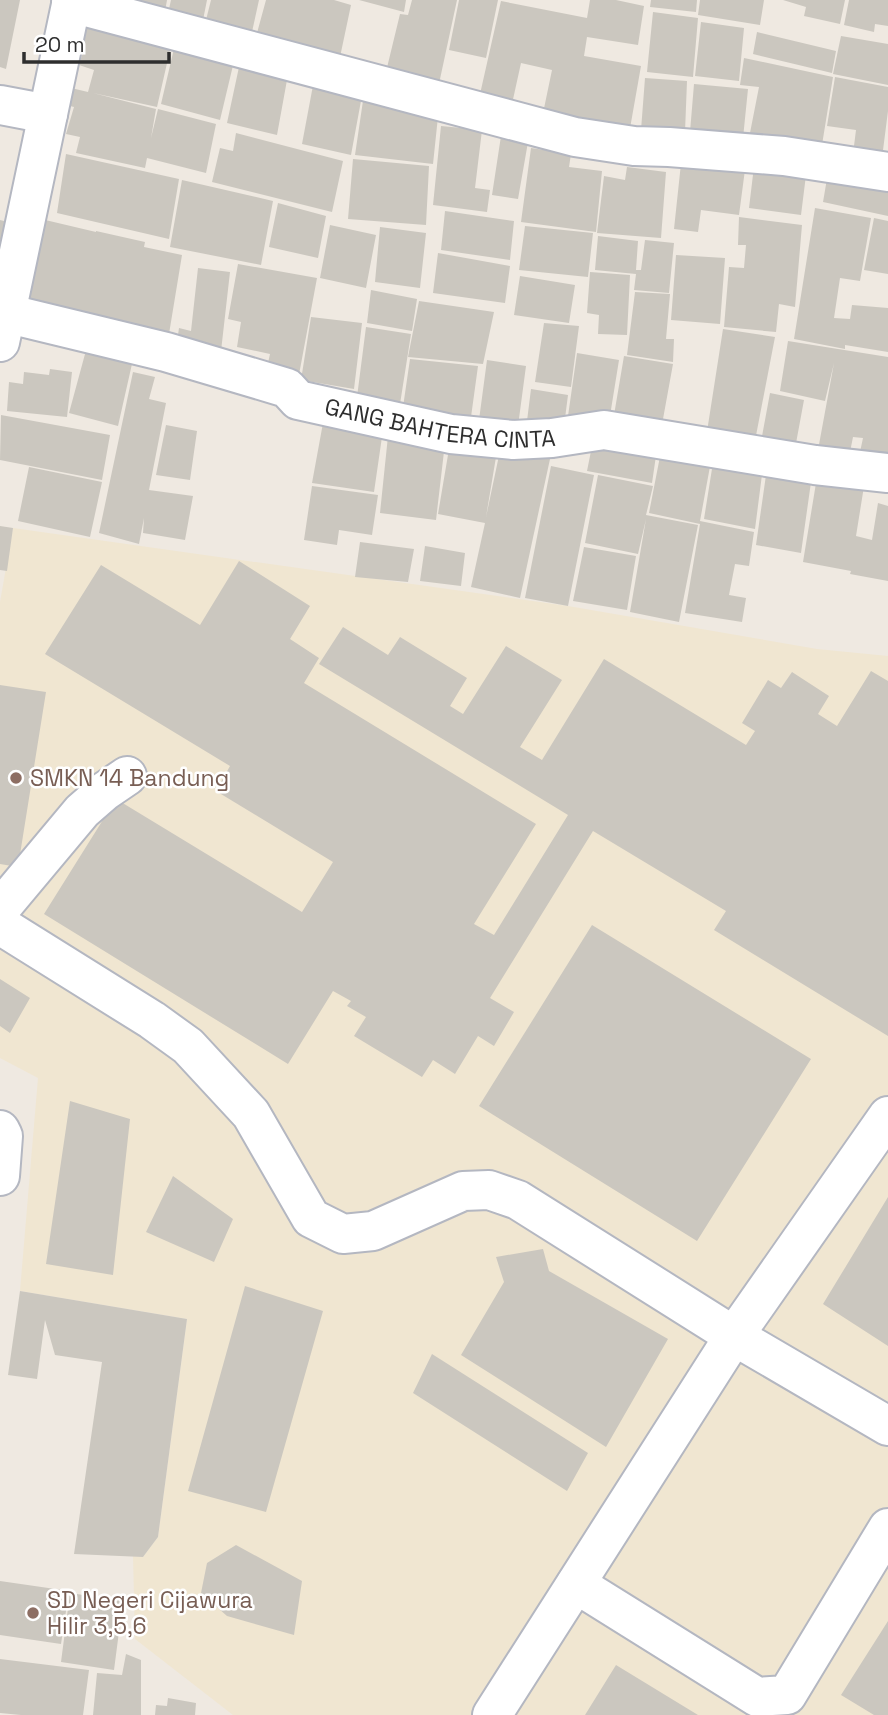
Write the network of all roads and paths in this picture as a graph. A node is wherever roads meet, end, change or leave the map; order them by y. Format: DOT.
graph roads {
  1 [pos="71,1"];
  2 [pos="0,105"];
  3 [pos="48,114"];
  4 [pos="888,172"];
  5 [pos="3,328"];
  6 [pos="888,473"];
  7 [pos="127,776"];
  8 [pos="0,909"];
  9 [pos="0,925"];
  10 [pos="888,1116"];
  11 [pos="0,1130"];
  12 [pos="0,1176"];
  13 [pos="734,1336"];
  14 [pos="888,1426"];
  15 [pos="888,1528"];
  16 [pos="576,1584"];
  17 [pos="492,1715"];
  1 -- 3 [label="street"];
  1 -- 4 [label="street"];
  2 -- 3 [label="street"];
  3 -- 5 [label="street"];
  5 -- 6 [label="street, GANG BAHTERA CINTA"];
  7 -- 8 [label="street"];
  9 -- 13 [label="street"];
  10 -- 13 [label="street"];
  11 -- 12 [label="street"];
  13 -- 14 [label="street"];
  13 -- 16 [label="street"];
  15 -- 16 [label="street"];
  16 -- 17 [label="street"];
}
